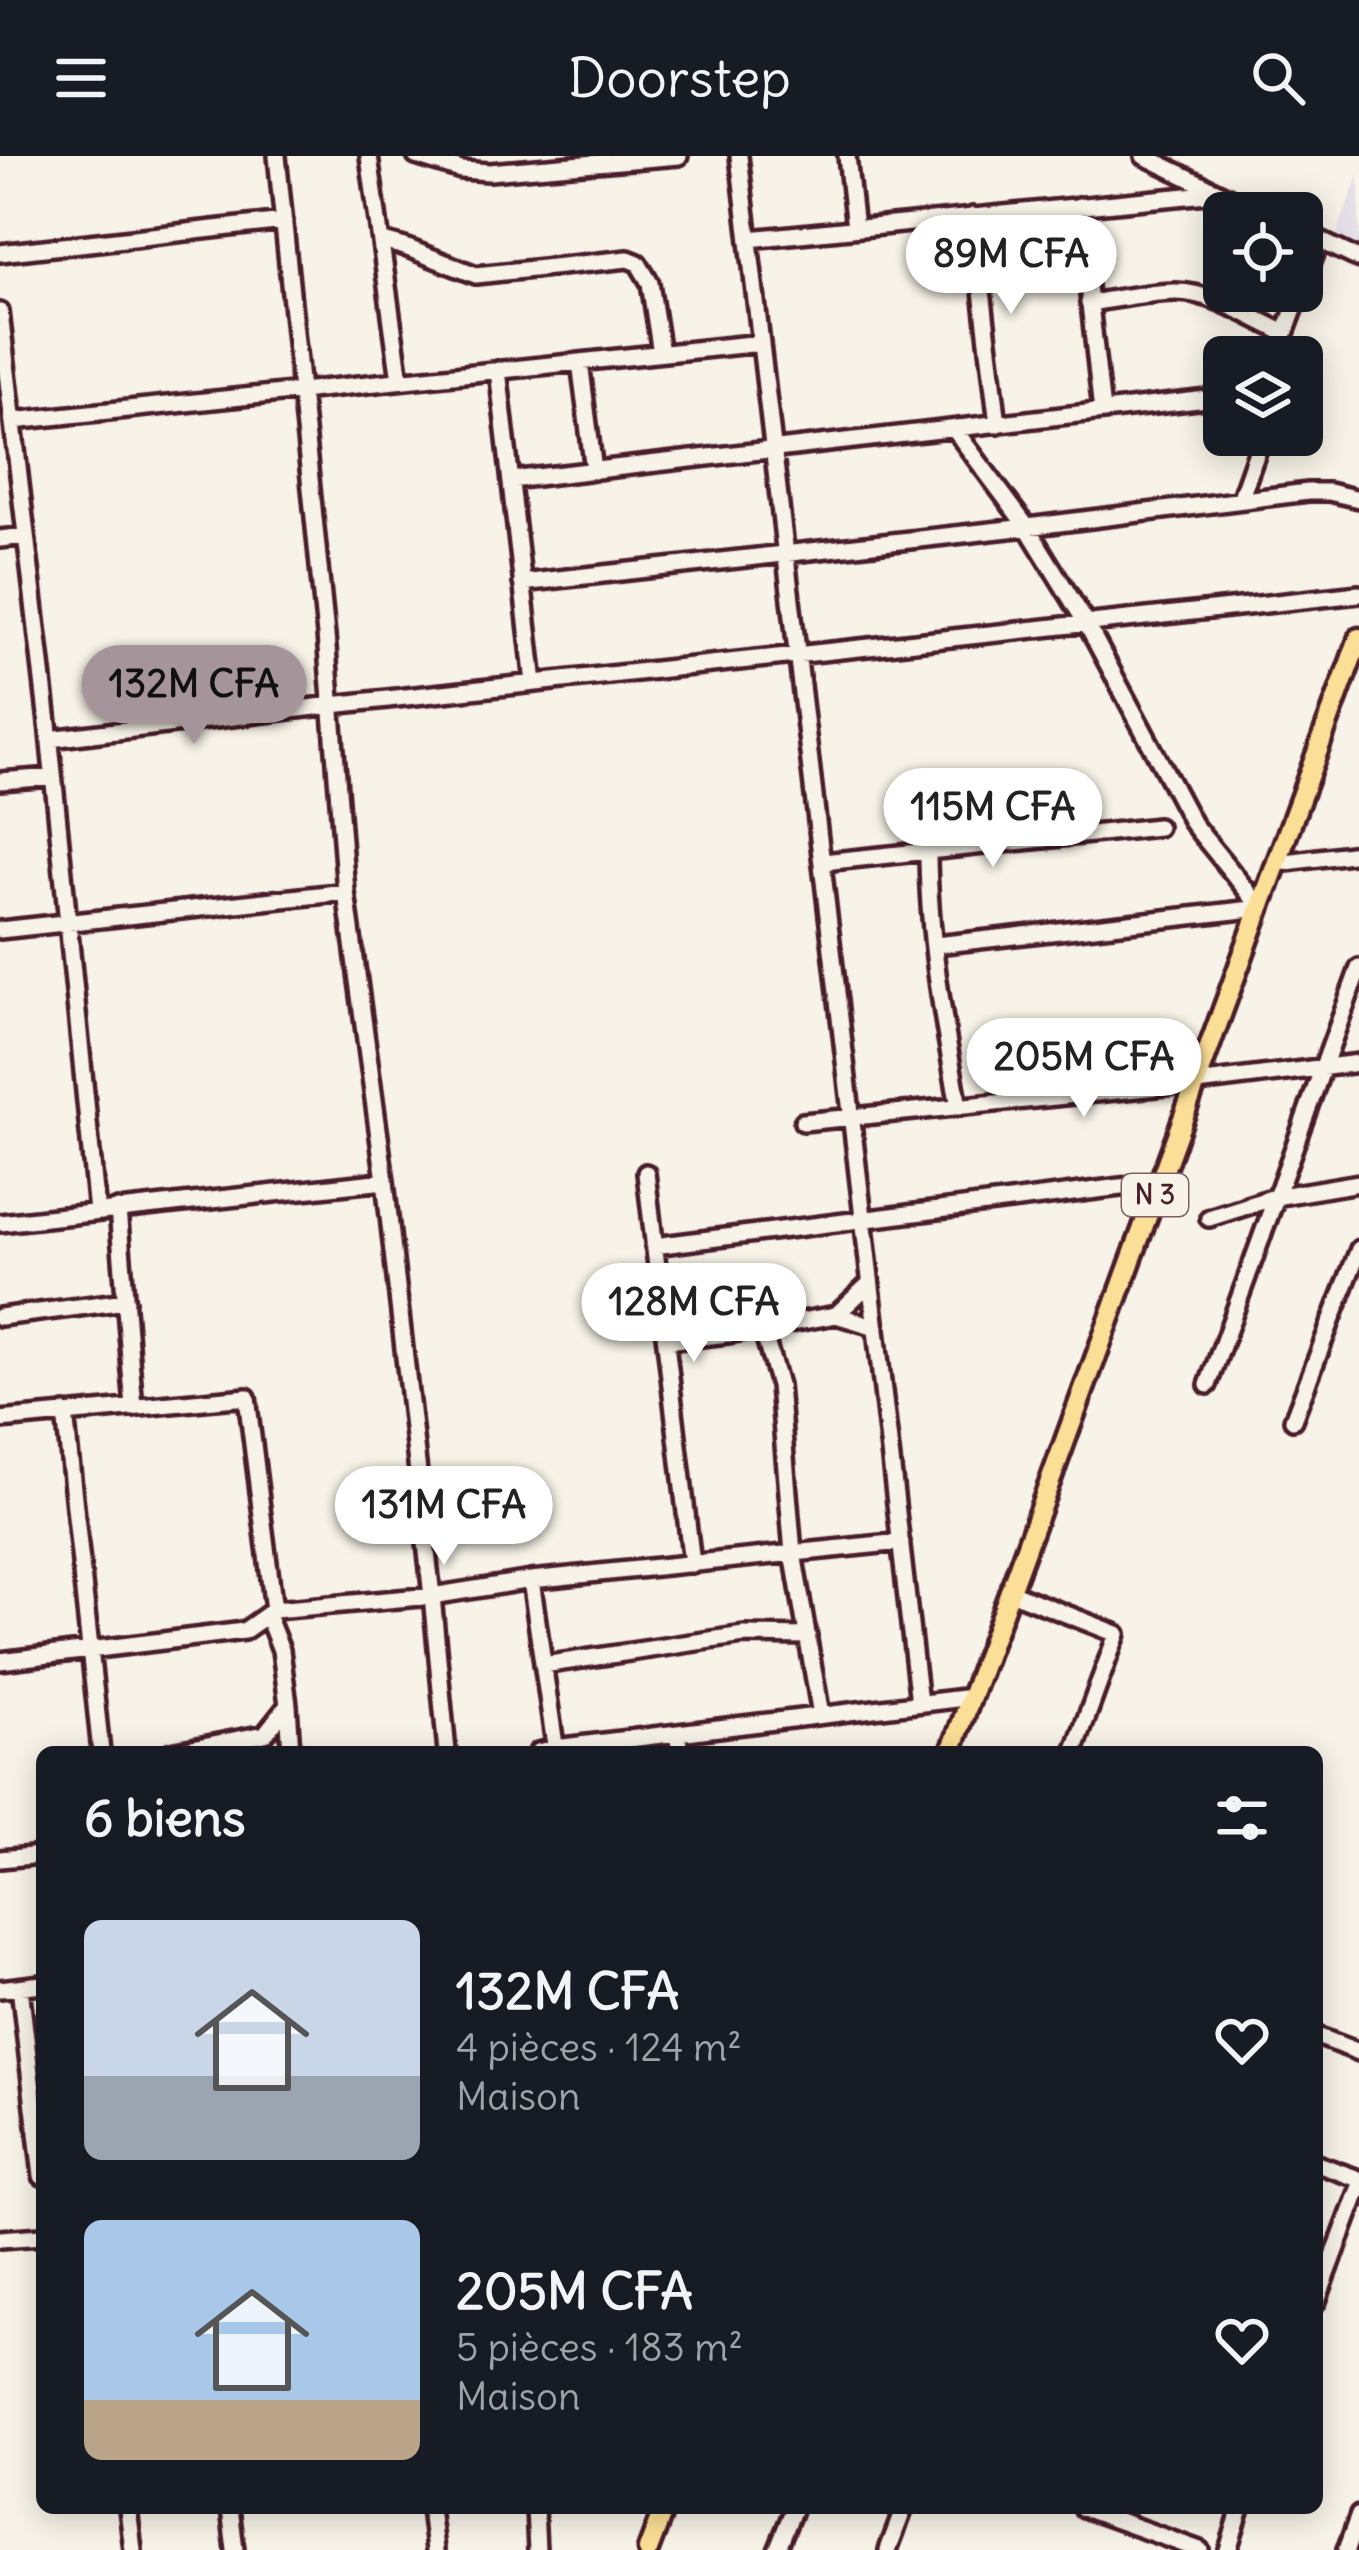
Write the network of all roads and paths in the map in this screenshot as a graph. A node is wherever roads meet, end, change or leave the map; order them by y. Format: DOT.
graph roads {
  1 [pos="277,156"];
  2 [pos="369,156"];
  3 [pos="416,156"];
  4 [pos="679,156"];
  5 [pos="739,156"];
  6 [pos="847,156"];
  7 [pos="1144,156"];
  8 [pos="621,159"];
  9 [pos="460,163"];
  10 [pos="1215,192"];
  11 [pos="1203,194"];
  12 [pos="1079,206"];
  13 [pos="973,217"];
  14 [pos="284,221"];
  15 [pos="855,228"];
  16 [pos="748,238"];
  17 [pos="383,241"];
  18 [pos="1323,242"];
  19 [pos="0,253"];
  20 [pos="1359,259"];
  21 [pos="1090,303"];
  22 [pos="0,312"];
  23 [pos="1293,312"];
  24 [pos="1285,333"];
  25 [pos="1284,336"];
  26 [pos="761,343"];
  27 [pos="661,353"];
  28 [pos="580,362"];
  29 [pos="498,370"];
  30 [pos="400,380"];
  31 [pos="301,391"];
  32 [pos="1203,400"];
  33 [pos="1102,412"];
  34 [pos="13,421"];
  35 [pos="998,424"];
  36 [pos="954,429"];
  37 [pos="774,450"];
  38 [pos="1256,456"];
  39 [pos="594,471"];
  40 [pos="511,481"];
  41 [pos="1359,499"];
  42 [pos="1240,500"];
  43 [pos="1027,526"];
  44 [pos="25,536"];
  45 [pos="0,539"];
  46 [pos="786,552"];
  47 [pos="522,583"];
  48 [pos="1359,594"];
  49 [pos="1086,623"];
  50 [pos="1359,638"];
  51 [pos="798,654"];
  52 [pos="1351,681"];
  53 [pos="534,683"];
  54 [pos="332,705"];
  55 [pos="50,739"];
  56 [pos="53,776"];
  57 [pos="0,781"];
  58 [pos="1158,827"];
  59 [pos="928,851"];
  60 [pos="1359,853"];
  61 [pos="824,862"];
  62 [pos="1278,863"];
  63 [pos="346,892"];
  64 [pos="1261,908"];
  65 [pos="68,922"];
  66 [pos="0,930"];
  67 [pos="935,945"];
  68 [pos="1359,968"];
  69 [pos="1359,1063"];
  70 [pos="1321,1068"];
  71 [pos="1197,1083"];
  72 [pos="959,1107"];
  73 [pos="852,1118"];
  74 [pos="803,1122"];
  75 [pos="646,1172"];
  76 [pos="385,1181"];
  77 [pos="1160,1182"];
  78 [pos="1359,1184"];
  79 [pos="1275,1197"];
  80 [pos="118,1210"];
  81 [pos="97,1212"];
  82 [pos="1209,1218"];
  83 [pos="863,1220"];
  84 [pos="0,1223"];
  85 [pos="654,1246"];
  86 [pos="1359,1249"];
  87 [pos="1352,1283"];
  88 [pos="869,1284"];
  89 [pos="126,1301"];
  90 [pos="836,1315"];
  91 [pos="0,1317"];
  92 [pos="876,1327"];
  93 [pos="762,1328"];
  94 [pos="665,1341"];
  95 [pos="1208,1385"];
  96 [pos="134,1408"];
  97 [pos="64,1413"];
  98 [pos="0,1420"];
  99 [pos="1293,1420"];
  100 [pos="901,1542"];
  101 [pos="793,1553"];
  102 [pos="692,1564"];
  103 [pos="531,1580"];
  104 [pos="1010,1592"];
  105 [pos="432,1596"];
  106 [pos="270,1612"];
  107 [pos="808,1636"];
  108 [pos="89,1650"];
  109 [pos="0,1661"];
  110 [pos="544,1665"];
  111 [pos="972,1696"];
  112 [pos="920,1703"];
  113 [pos="288,1706"];
  114 [pos="821,1715"];
  115 [pos="677,1733"];
  116 [pos="265,1734"];
  117 [pos="100,1746"];
  118 [pos="202,1746"];
  119 [pos="282,1746"];
  120 [pos="291,1746"];
  121 [pos="446,1746"];
  122 [pos="550,1746"];
  123 [pos="580,1746"];
  124 [pos="679,1746"];
  125 [pos="953,1746"];
  126 [pos="1076,1746"];
  127 [pos="36,1856"];
  128 [pos="0,1859"];
  129 [pos="36,1985"];
  130 [pos="20,1987"];
  131 [pos="0,1989"];
  132 [pos="1323,2038"];
  133 [pos="1359,2052"];
  134 [pos="36,2073"];
  135 [pos="1323,2166"];
  136 [pos="1359,2179"];
  137 [pos="1359,2189"];
  138 [pos="36,2236"];
  139 [pos="0,2239"];
  140 [pos="1323,2285"];
  141 [pos="129,2514"];
  142 [pos="231,2514"];
  143 [pos="431,2514"];
  144 [pos="535,2514"];
  145 [pos="662,2514"];
  146 [pos="792,2514"];
  147 [pos="902,2514"];
  148 [pos="1100,2514"];
  149 [pos="1239,2514"];
  150 [pos="1359,2515"];
  151 [pos="651,2543"];
  152 [pos="133,2550"];
  153 [pos="235,2550"];
  154 [pos="435,2550"];
  155 [pos="538,2550"];
  156 [pos="777,2550"];
  157 [pos="889,2550"];
  158 [pos="1200,2550"];
  159 [pos="1228,2550"];
  160 [pos="1346,2550"];
  1 -- 14 [label="street"];
  2 -- 17 [label="street"];
  3 -- 9 [label="street"];
  4 -- 8 [label="street"];
  5 -- 16 [label="street"];
  6 -- 15 [label="street"];
  7 -- 10 [label="street"];
  8 -- 9 [label="street"];
  11 -- 12 [label="street"];
  12 -- 13 [label="street"];
  12 -- 21 [label="street"];
  13 -- 15 [label="street"];
  13 -- 35 [label="street"];
  14 -- 19 [label="street"];
  14 -- 31 [label="street"];
  15 -- 16 [label="street"];
  16 -- 26 [label="street"];
  17 -- 27 [label="street"];
  17 -- 30 [label="street"];
  18 -- 20 [label="street"];
  21 -- 24 [label="street"];
  21 -- 33 [label="street"];
  22 -- 34 [label="street"];
  23 -- 24 [label="street"];
  24 -- 25 [label="street"];
  26 -- 27 [label="street"];
  26 -- 37 [label="street"];
  27 -- 28 [label="street"];
  28 -- 29 [label="street"];
  28 -- 39 [label="street"];
  29 -- 30 [label="street"];
  29 -- 40 [label="street"];
  30 -- 31 [label="street"];
  31 -- 34 [label="street"];
  31 -- 54 [label="street"];
  32 -- 33 [label="street"];
  33 -- 35 [label="street"];
  34 -- 44 [label="street"];
  35 -- 36 [label="street"];
  36 -- 37 [label="street"];
  36 -- 43 [label="street"];
  37 -- 39 [label="street"];
  37 -- 46 [label="street"];
  38 -- 42 [label="street"];
  39 -- 40 [label="street"];
  40 -- 47 [label="street"];
  41 -- 42 [label="street"];
  42 -- 43 [label="street"];
  43 -- 46 [label="street"];
  43 -- 49 [label="street"];
  44 -- 45 [label="street"];
  44 -- 55 [label="street"];
  46 -- 47 [label="street"];
  46 -- 51 [label="street"];
  47 -- 53 [label="street"];
  48 -- 49 [label="street"];
  49 -- 51 [label="street"];
  49 -- 64 [label="street"];
  50 -- 52 [label="main road, N 3"];
  51 -- 53 [label="street"];
  51 -- 61 [label="street"];
  52 -- 62 [label="main road, N 3"];
  53 -- 54 [label="street"];
  54 -- 55 [label="street"];
  54 -- 63 [label="street"];
  55 -- 56 [label="street"];
  56 -- 57 [label="street"];
  56 -- 65 [label="street"];
  58 -- 59 [label="street"];
  59 -- 61 [label="street"];
  59 -- 67 [label="street"];
  60 -- 62 [label="street"];
  61 -- 73 [label="street"];
  62 -- 64 [label="main road, N 3"];
  63 -- 65 [label="street"];
  63 -- 76 [label="street"];
  64 -- 67 [label="street"];
  64 -- 71 [label="main road, N 3"];
  65 -- 66 [label="street"];
  65 -- 81 [label="street"];
  67 -- 72 [label="street"];
  68 -- 70 [label="street"];
  69 -- 70 [label="street"];
  70 -- 71 [label="street"];
  70 -- 79 [label="street"];
  71 -- 72 [label="street"];
  71 -- 77 [label="main road, N 3"];
  72 -- 73 [label="street"];
  73 -- 74 [label="street"];
  73 -- 83 [label="street"];
  75 -- 85 [label="street"];
  76 -- 80 [label="street"];
  76 -- 105 [label="street"];
  77 -- 83 [label="street"];
  77 -- 104 [label="main road, N 3"];
  78 -- 79 [label="street"];
  79 -- 82 [label="street"];
  79 -- 95 [label="street"];
  80 -- 81 [label="street"];
  80 -- 89 [label="street"];
  81 -- 84 [label="street"];
  83 -- 85 [label="street"];
  83 -- 88 [label="street"];
  85 -- 94 [label="street"];
  86 -- 87 [label="street"];
  87 -- 99 [label="street"];
  88 -- 90 [label="street"];
  88 -- 92 [label="street"];
  89 -- 91 [label="street"];
  89 -- 96 [label="street"];
  90 -- 92 [label="street"];
  90 -- 93 [label="street"];
  92 -- 100 [label="street"];
  93 -- 94 [label="street"];
  93 -- 101 [label="street"];
  94 -- 102 [label="street"];
  96 -- 97 [label="street"];
  96 -- 106 [label="street"];
  97 -- 98 [label="street"];
  97 -- 108 [label="street"];
  100 -- 101 [label="street"];
  100 -- 112 [label="street"];
  101 -- 102 [label="street"];
  101 -- 107 [label="street"];
  102 -- 103 [label="street"];
  103 -- 105 [label="street"];
  103 -- 110 [label="street"];
  104 -- 111 [label="main road, N 3"];
  104 -- 126 [label="street"];
  105 -- 106 [label="street"];
  105 -- 121 [label="street"];
  106 -- 108 [label="street"];
  106 -- 113 [label="street"];
  107 -- 110 [label="street"];
  107 -- 114 [label="street"];
  108 -- 109 [label="street"];
  108 -- 117 [label="street"];
  110 -- 122 [label="street"];
  111 -- 112 [label="street"];
  111 -- 125 [label="main road, N 3"];
  112 -- 114 [label="street"];
  113 -- 116 [label="street"];
  113 -- 120 [label="street"];
  114 -- 115 [label="street"];
  115 -- 123 [label="street"];
  115 -- 124 [label="street"];
  116 -- 118 [label="street"];
  116 -- 119 [label="street"];
  127 -- 128 [label="street"];
  129 -- 130 [label="street"];
  130 -- 131 [label="street"];
  130 -- 134 [label="street"];
  132 -- 133 [label="street"];
  135 -- 136 [label="street"];
  137 -- 140 [label="street"];
  138 -- 139 [label="street"];
  141 -- 152 [label="street"];
  142 -- 153 [label="street"];
  143 -- 154 [label="street"];
  144 -- 155 [label="street"];
  145 -- 151 [label="main road"];
  146 -- 156 [label="street"];
  147 -- 157 [label="street"];
  148 -- 158 [label="street"];
  149 -- 159 [label="street"];
  150 -- 160 [label="street"];
}
